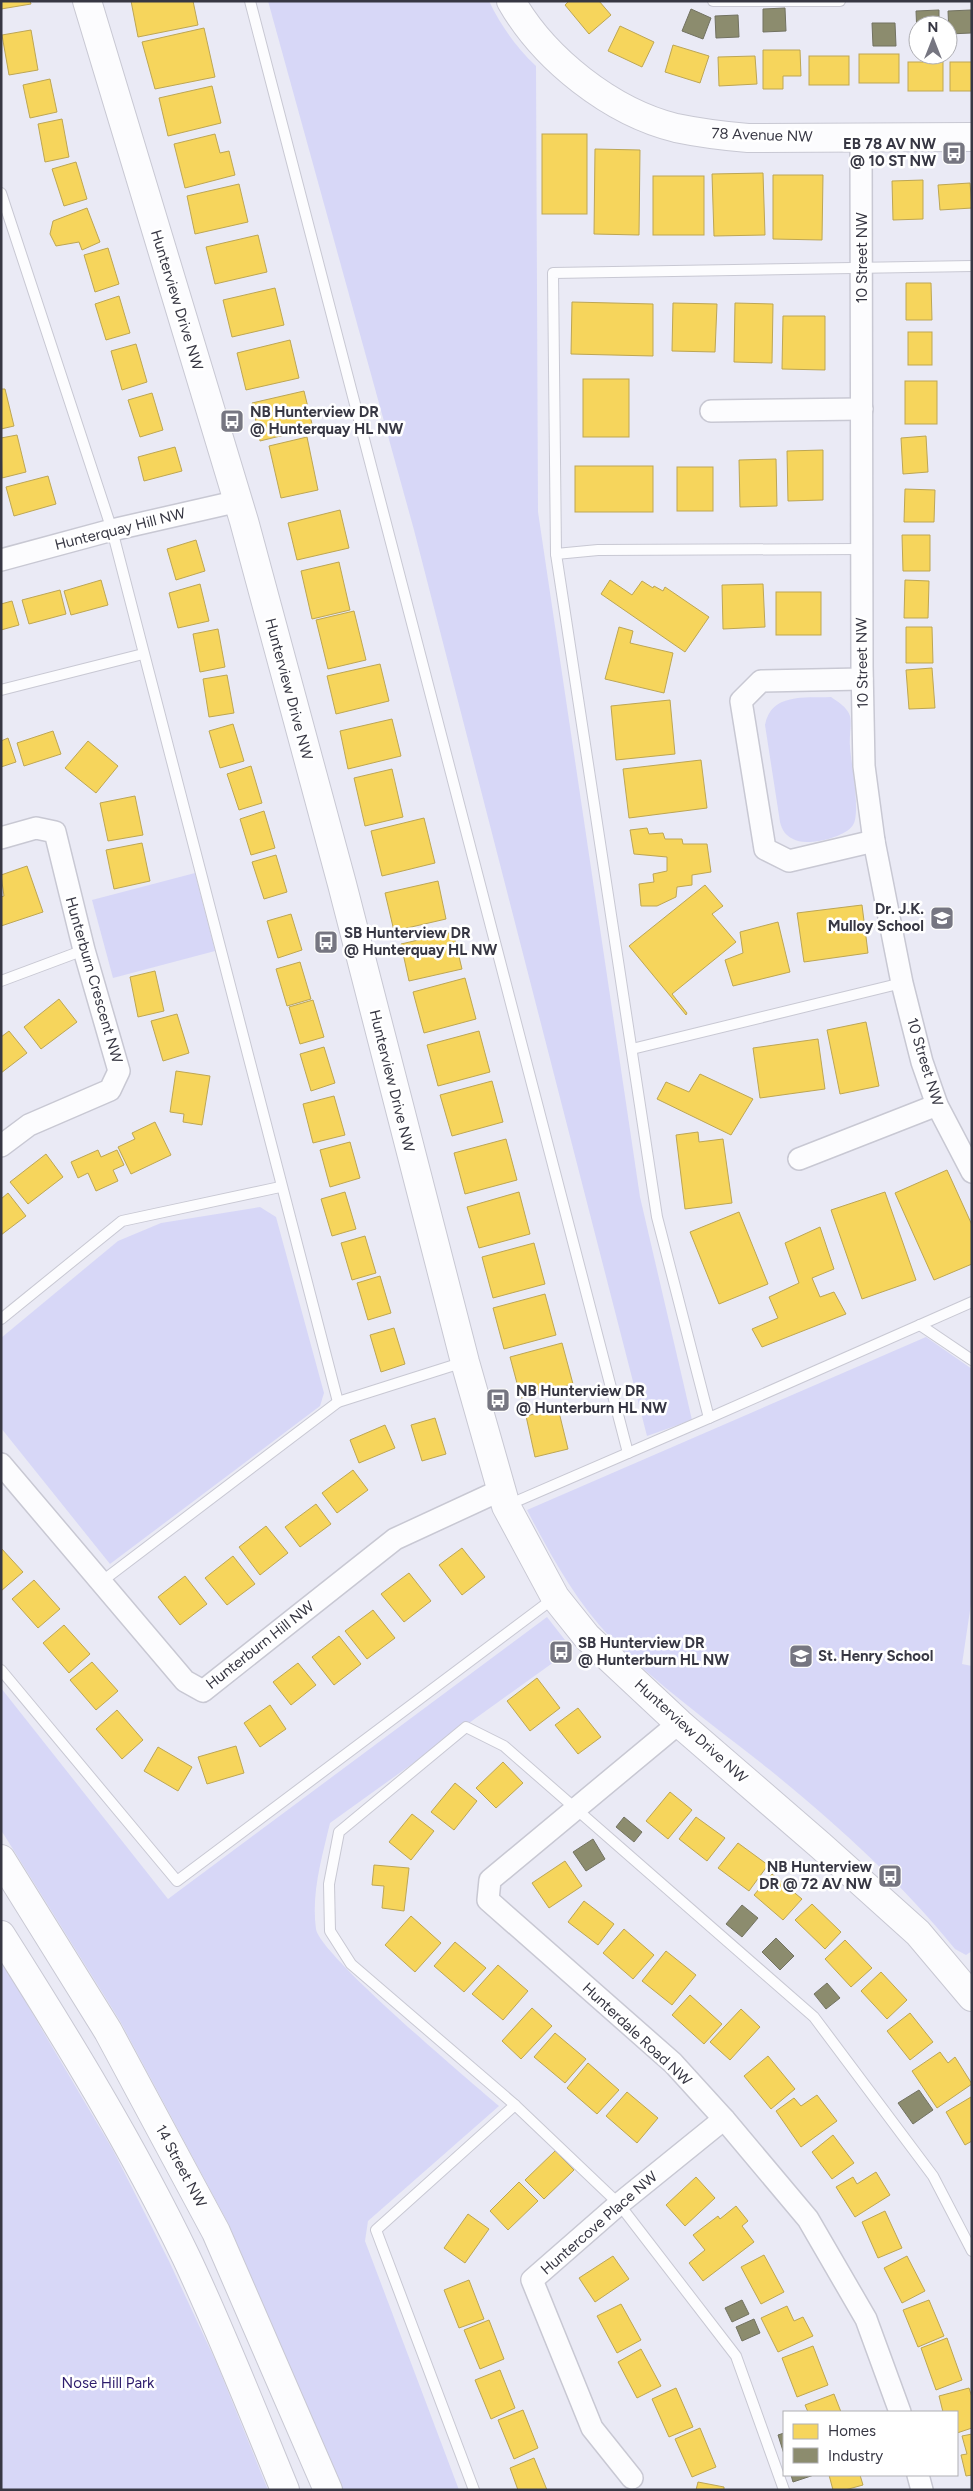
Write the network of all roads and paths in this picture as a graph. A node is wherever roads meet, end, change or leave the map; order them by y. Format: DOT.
graph roads {
  1 [pos="87,1"];
  2 [pos="250,1"];
  3 [pos="511,1"];
  4 [pos="713,1"];
  5 [pos="840,1"];
  6 [pos="972,137"];
  7 [pos="861,138"];
  8 [pos="1,193"];
  9 [pos="972,266"];
  10 [pos="862,267"];
  11 [pos="862,410"];
  12 [pos="711,411"];
  13 [pos="238,501"];
  14 [pos="112,530"];
  15 [pos="862,548"];
  16 [pos="556,554"];
  17 [pos="1,560"];
  18 [pos="143,654"];
  19 [pos="862,680"];
  20 [pos="1,690"];
  21 [pos="1,838"];
  22 [pos="874,841"];
  23 [pos="84,950"];
  24 [pos="1,980"];
  25 [pos="902,983"];
  26 [pos="632,1049"];
  27 [pos="936,1105"];
  28 [pos="1,1146"];
  29 [pos="799,1159"];
  30 [pos="972,1172"];
  31 [pos="280,1187"];
  32 [pos="972,1302"];
  33 [pos="1,1318"];
  34 [pos="920,1325"];
  35 [pos="972,1360"];
  36 [pos="465,1362"];
  37 [pos="338,1402"];
  38 [pos="709,1418"];
  39 [pos="628,1453"];
  40 [pos="1,1464"];
  41 [pos="504,1498"];
  42 [pos="100,1582"];
  43 [pos="555,1597"];
  44 [pos="1,1670"];
  45 [pos="679,1723"];
  46 [pos="577,1809"];
  47 [pos="1,1859"];
  48 [pos="1,1935"];
  49 [pos="972,1997"];
  50 [pos="515,2105"];
  51 [pos="724,2118"];
  52 [pos="619,2204"];
  53 [pos="972,2251"];
  54 [pos="900,2411"];
  55 [pos="918,2476"];
  56 [pos="632,2478"];
  57 [pos="285,2490"];
  58 [pos="328,2490"];
  59 [pos="474,2490"];
  60 [pos="784,2490"];
  61 [pos="922,2490"];
  1 -- 13 [label="street, Hunterview Drive NW"];
  2 -- 39 [label="lane"];
  3 -- 7 [label="street, 78 Avenue NW"];
  4 -- 5 [label="lane"];
  6 -- 7 [label="street, 78 Avenue NW"];
  7 -- 10 [label="street, 10 Street NW"];
  8 -- 14 [label="lane"];
  9 -- 10 [label="lane"];
  10 -- 11 [label="street, 10 Street NW"];
  10 -- 16 [label="lane"];
  11 -- 12 [label="street"];
  11 -- 15 [label="street, 10 Street NW"];
  13 -- 14 [label="street, Hunterquay Hill NW"];
  13 -- 36 [label="street, Hunterview Drive NW"];
  14 -- 17 [label="street, Hunterquay Hill NW"];
  14 -- 18 [label="lane"];
  15 -- 16 [label="lane"];
  15 -- 19 [label="street, 10 Street NW"];
  16 -- 26 [label="lane"];
  18 -- 20 [label="lane"];
  18 -- 31 [label="lane"];
  19 -- 22 [label="street, 10 Street NW"];
  19 -- 22 [label="street"];
  21 -- 23 [label="street, Hunterburn Crescent NW"];
  22 -- 25 [label="street, 10 Street NW"];
  23 -- 24 [label="lane"];
  23 -- 28 [label="street, Hunterburn Crescent NW"];
  25 -- 26 [label="lane"];
  25 -- 27 [label="street, 10 Street NW"];
  26 -- 38 [label="lane"];
  27 -- 29 [label="street"];
  27 -- 30 [label="street, 10 Street NW"];
  31 -- 33 [label="lane"];
  31 -- 37 [label="lane"];
  32 -- 34 [label="lane"];
  34 -- 35 [label="lane"];
  34 -- 38 [label="lane"];
  36 -- 37 [label="lane"];
  36 -- 41 [label="street, Hunterview Drive NW"];
  37 -- 42 [label="lane"];
  38 -- 39 [label="lane"];
  39 -- 41 [label="lane"];
  40 -- 42 [label="street, Hunterburn Hill NW"];
  41 -- 42 [label="street, Hunterburn Hill NW"];
  41 -- 43 [label="street, Hunterview Drive NW"];
  43 -- 44 [label="lane"];
  43 -- 45 [label="street, Hunterview Drive NW"];
  45 -- 46 [label="street, Hunterdale Road NW"];
  45 -- 49 [label="street, Hunterview Drive NW"];
  46 -- 50 [label="lane"];
  46 -- 51 [label="street, Hunterdale Road NW"];
  46 -- 53 [label="lane"];
  47 -- 58 [label="street, 14 Street NW"];
  48 -- 57 [label="street"];
  50 -- 52 [label="lane"];
  50 -- 59 [label="lane"];
  51 -- 52 [label="street, Huntercove Place NW"];
  51 -- 54 [label="street, Hunterdale Road NW"];
  52 -- 56 [label="street, Huntercove Place NW"];
  52 -- 60 [label="lane"];
  55 -- 61 [label="street"];
}
